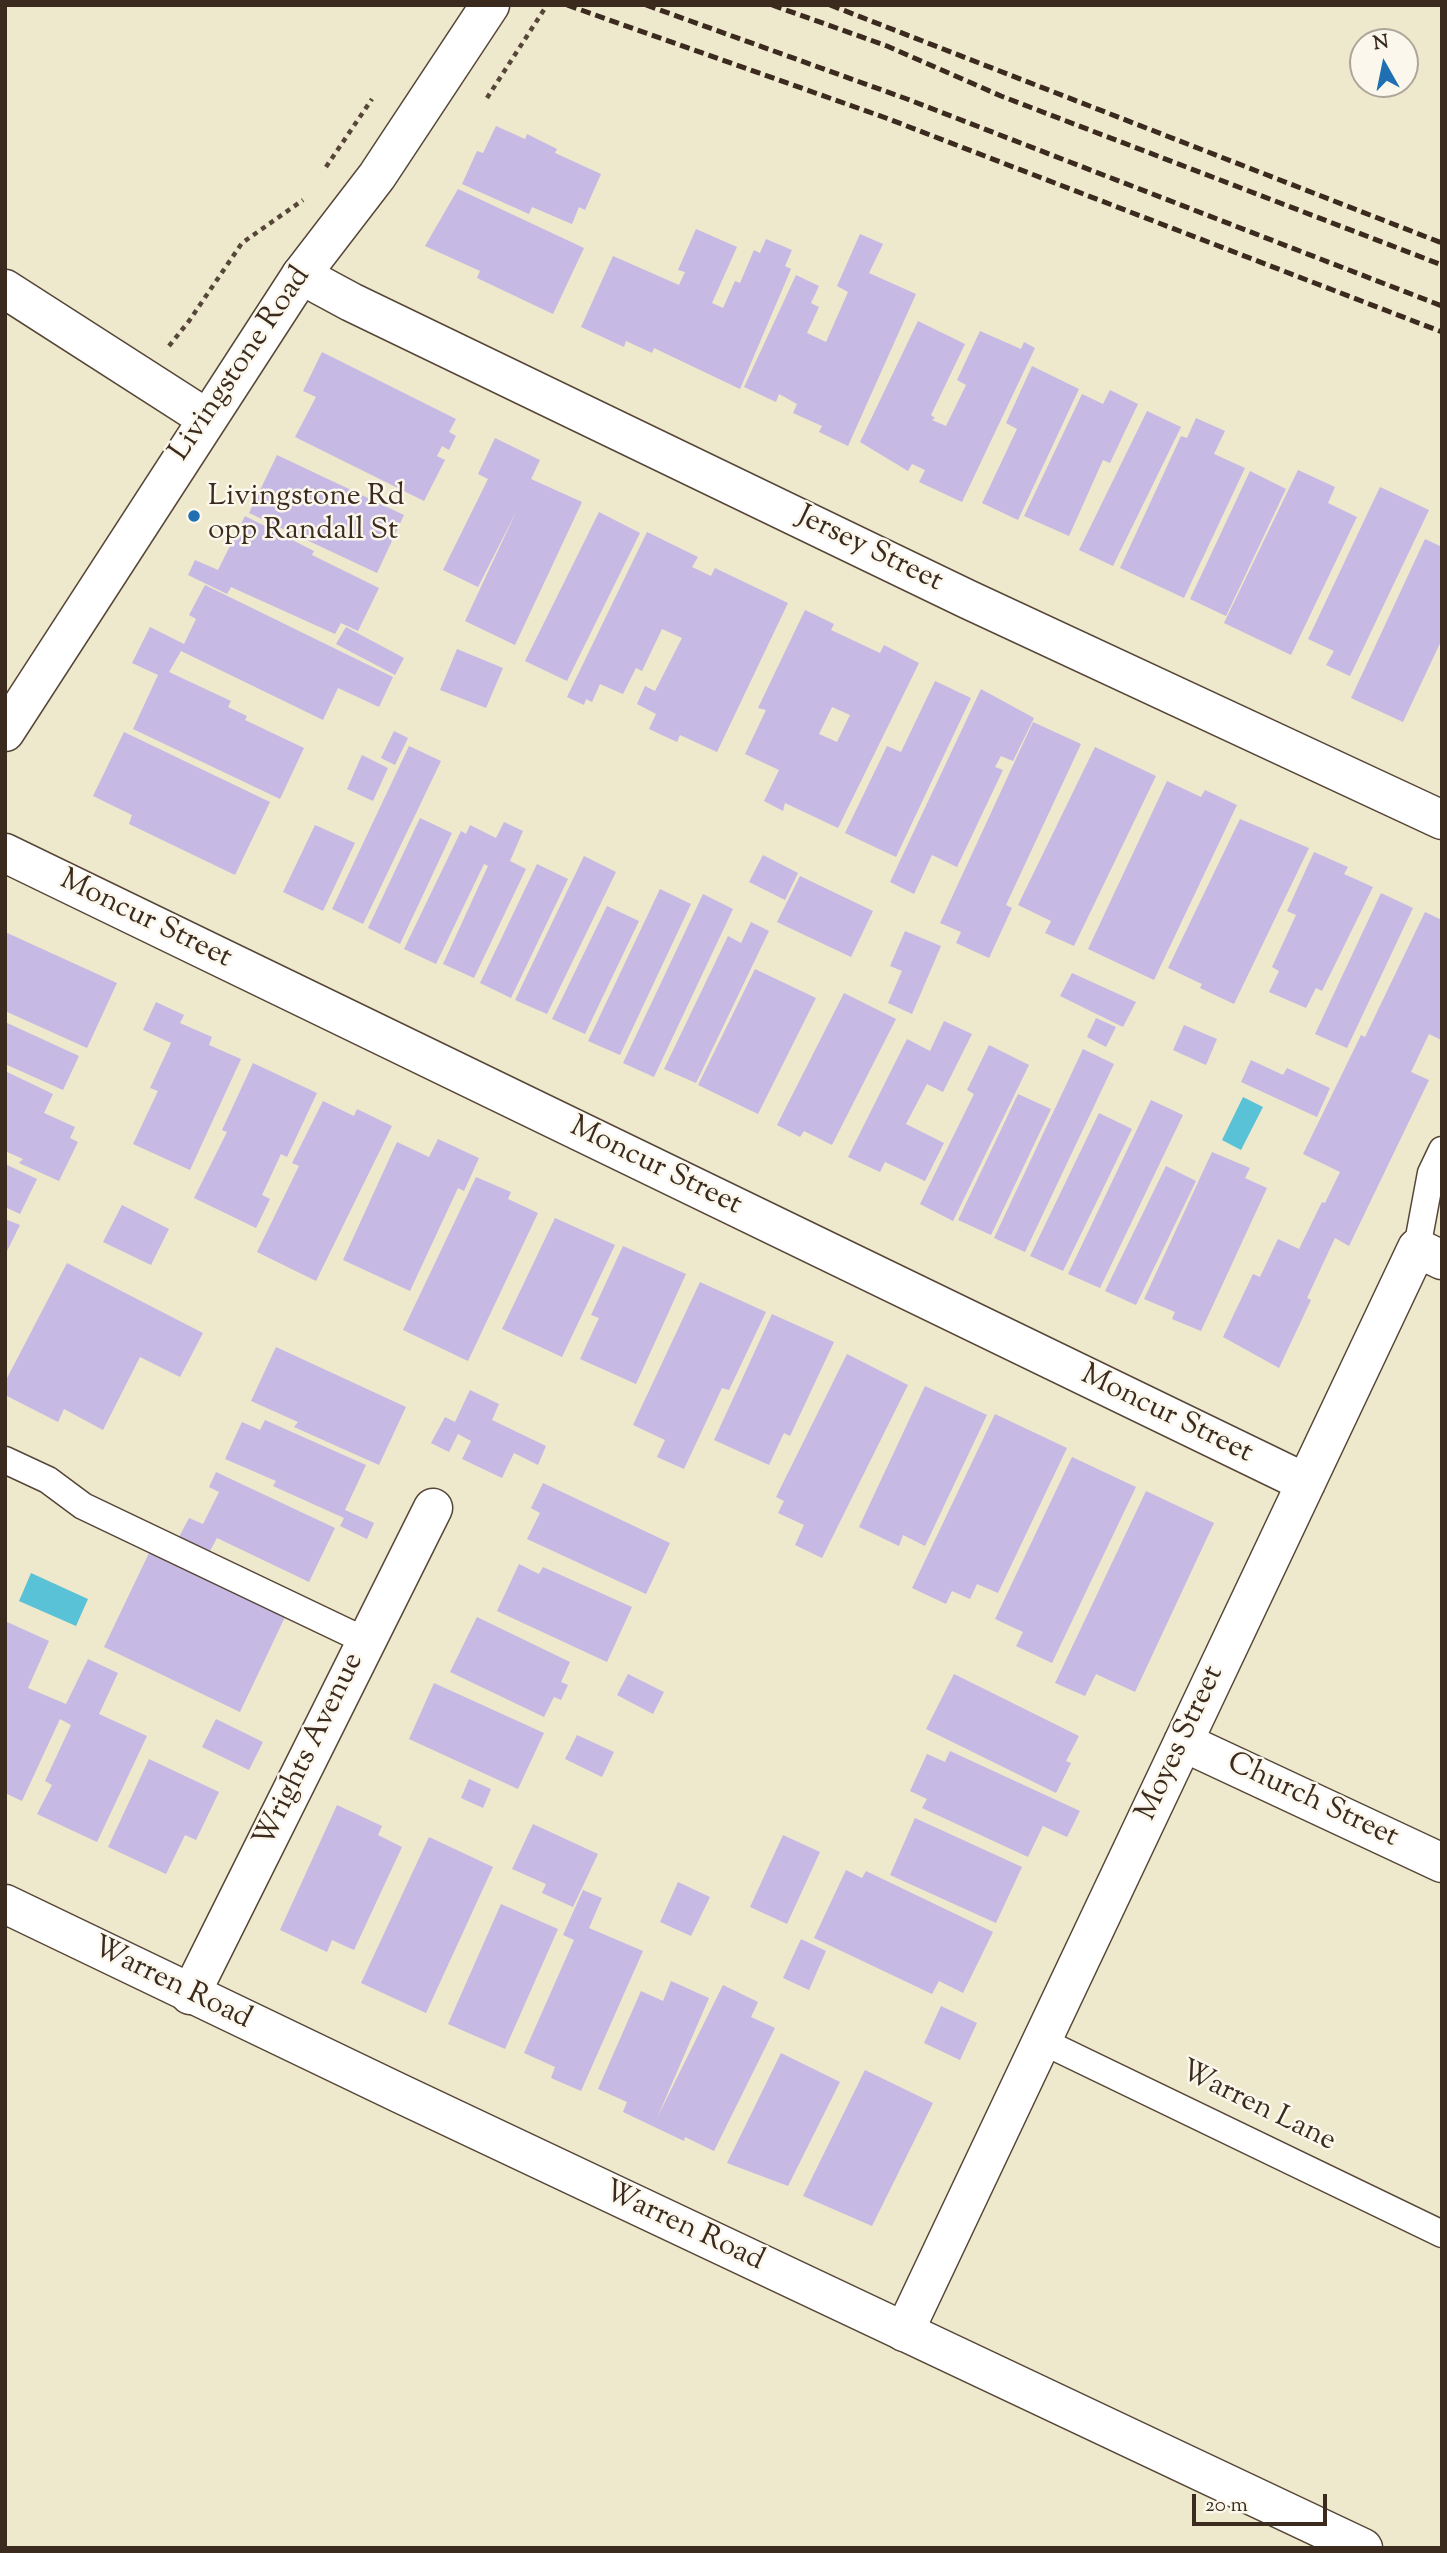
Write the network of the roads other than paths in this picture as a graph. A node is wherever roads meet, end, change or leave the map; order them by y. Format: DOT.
graph roads {
  1 [pos="490,5"];
  2 [pos="301,275"];
  3 [pos="5,289"];
  4 [pos="206,418"];
  5 [pos="5,732"];
  6 [pos="1442,820"];
  7 [pos="5,853"];
  8 [pos="1442,1150"];
  9 [pos="1429,1254"];
  10 [pos="5,1460"];
  11 [pos="1306,1483"];
  12 [pos="433,1508"];
  13 [pos="366,1641"];
  14 [pos="1183,1742"];
  15 [pos="1442,1863"];
  16 [pos="5,1904"];
  17 [pos="190,1994"];
  18 [pos="1042,2041"];
  19 [pos="1442,2234"];
  20 [pos="904,2332"];
  21 [pos="1316,2538"];
  22 [pos="1363,2548"];
  1 -- 2 [label="street, Livingstone Road"];
  2 -- 4 [label="street, Livingstone Road"];
  2 -- 6 [label="street, Jersey Street"];
  3 -- 4 [label="street"];
  4 -- 5 [label="street, Livingstone Road"];
  7 -- 11 [label="street, Moncur Street"];
  8 -- 9 [label="lane, Moyes Street"];
  9 -- 11 [label="street, Moyes Street"];
  10 -- 13 [label="lane"];
  11 -- 14 [label="street, Moyes Street"];
  12 -- 13 [label="street, Wrights Avenue"];
  13 -- 17 [label="street, Wrights Avenue"];
  14 -- 15 [label="street, Church Street"];
  14 -- 18 [label="street, Moyes Street"];
  16 -- 17 [label="street, Warren Road"];
  17 -- 20 [label="street, Warren Road"];
  18 -- 19 [label="lane, Warren Lane"];
  18 -- 20 [label="street, Moyes Street"];
  20 -- 21 [label="street, Warren Road"];
  21 -- 22 [label="street, Warren Road"];
}
